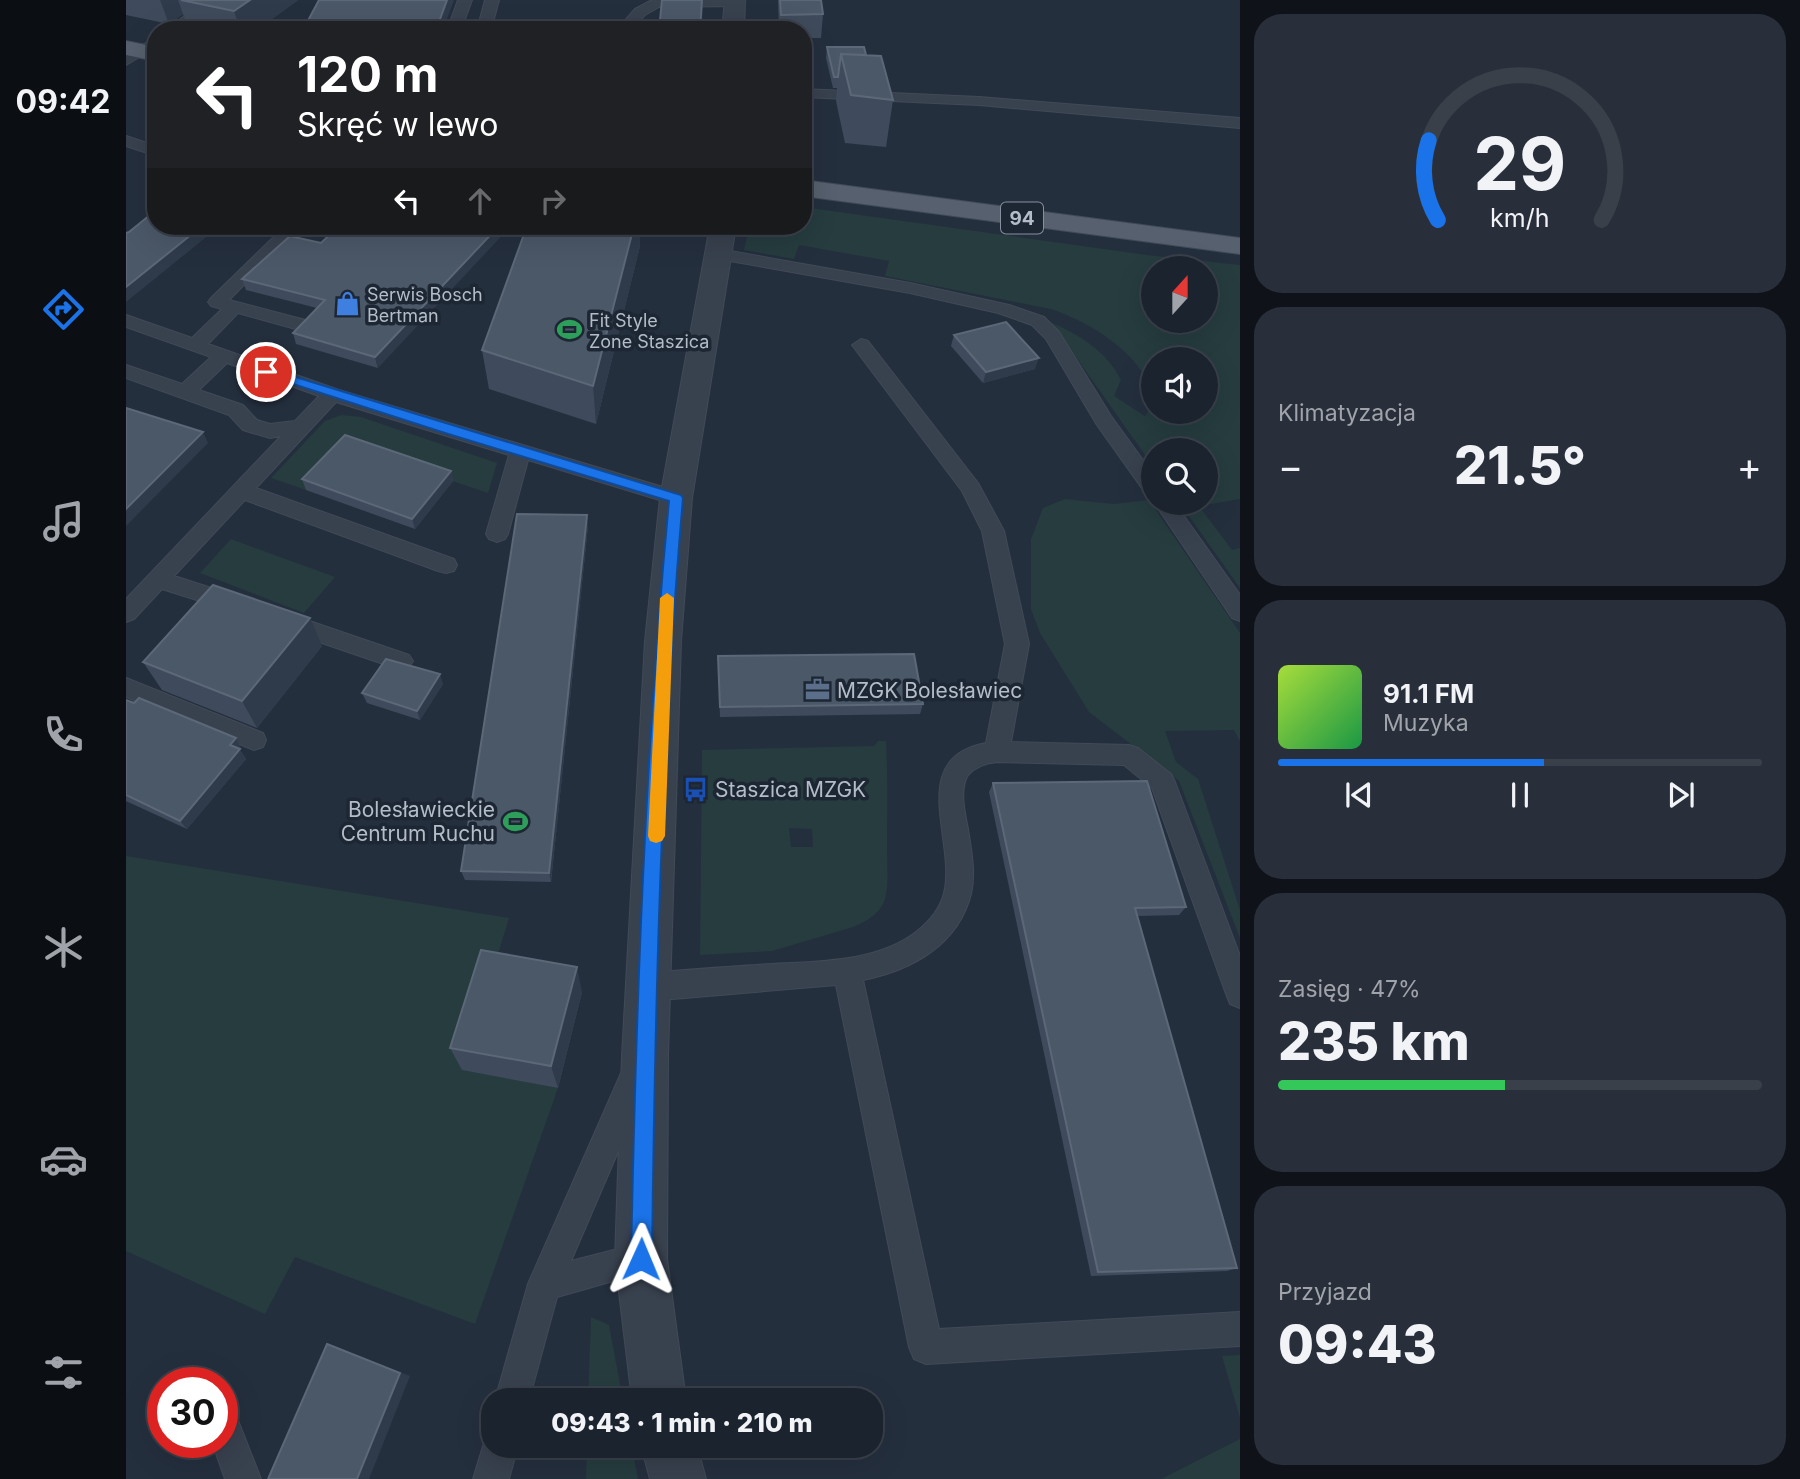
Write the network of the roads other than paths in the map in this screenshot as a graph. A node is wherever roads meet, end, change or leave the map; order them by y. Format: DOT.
graph roads {
  1 [pos="216,0"];
  2 [pos="465,0"];
  3 [pos="492,0"];
  4 [pos="735,1"];
  5 [pos="185,21"];
  6 [pos="457,21"];
  7 [pos="486,21"];
  8 [pos="632,21"];
  9 [pos="734,21"];
  10 [pos="812,93"];
  11 [pos="1240,123"];
  12 [pos="126,141"];
  13 [pos="147,148"];
  14 [pos="812,189"];
  15 [pos="285,235"];
  16 [pos="721,240"];
  17 [pos="1240,246"];
  18 [pos="234,307"];
  19 [pos="126,321"];
  20 [pos="303,325"];
  21 [pos="861,345"];
  22 [pos="195,346"];
  23 [pos="222,357"];
  24 [pos="126,371"];
  25 [pos="185,392"];
  26 [pos="332,394"];
  27 [pos="302,427"];
  28 [pos="520,452"];
  29 [pos="1141,472"];
  30 [pos="242,491"];
  31 [pos="676,498"];
  32 [pos="1172,515"];
  33 [pos="496,534"];
  34 [pos="446,565"];
  35 [pos="159,579"];
  36 [pos="1240,612"];
  37 [pos="126,613"];
  38 [pos="401,661"];
  39 [pos="126,687"];
  40 [pos="254,740"];
  41 [pos="997,752"];
  42 [pos="847,971"];
  43 [pos="649,987"];
  44 [pos="1240,994"];
  45 [pos="645,1056"];
  46 [pos="641,1259"];
  47 [pos="544,1284"];
  48 [pos="1240,1329"];
  49 [pos="515,1388"];
  50 [pos="657,1388"];
  51 [pos="235,1458"];
  52 [pos="497,1458"];
  53 [pos="672,1458"];
  54 [pos="243,1479"];
  55 [pos="491,1479"];
  56 [pos="678,1479"];
  1 -- 5 [label="lane"];
  2 -- 6 [label="lane"];
  3 -- 7 [label="lane"];
  4 -- 8 [label="lane"];
  4 -- 9 [label="street"];
  10 -- 11 [label="lane"];
  12 -- 13 [label="lane"];
  14 -- 17 [label="main road, 94"];
  15 -- 18 [label="lane"];
  16 -- 29 [label="lane"];
  16 -- 31 [label="street"];
  18 -- 20 [label="lane"];
  18 -- 22 [label="lane"];
  19 -- 22 [label="lane"];
  21 -- 41 [label="lane"];
  22 -- 23 [label="lane"];
  23 -- 25 [label="lane"];
  23 -- 26 [label="lane"];
  24 -- 25 [label="lane"];
  25 -- 27 [label="lane"];
  26 -- 27 [label="lane"];
  26 -- 28 [label="lane"];
  27 -- 30 [label="lane"];
  28 -- 31 [label="lane"];
  28 -- 33 [label="lane"];
  30 -- 34 [label="lane"];
  30 -- 35 [label="lane"];
  31 -- 43 [label="street"];
  32 -- 36 [label="lane"];
  35 -- 37 [label="lane"];
  35 -- 38 [label="lane"];
  39 -- 40 [label="lane"];
  41 -- 42 [label="lane"];
  41 -- 44 [label="lane"];
  42 -- 43 [label="lane"];
  42 -- 48 [label="lane"];
  43 -- 45 [label="street"];
  45 -- 46 [label="street"];
  45 -- 47 [label="lane"];
  46 -- 47 [label="lane"];
  46 -- 50 [label="street"];
  47 -- 49 [label="lane"];
  51 -- 54 [label="lane"];
  52 -- 55 [label="lane"];
  53 -- 56 [label="street"];
}
